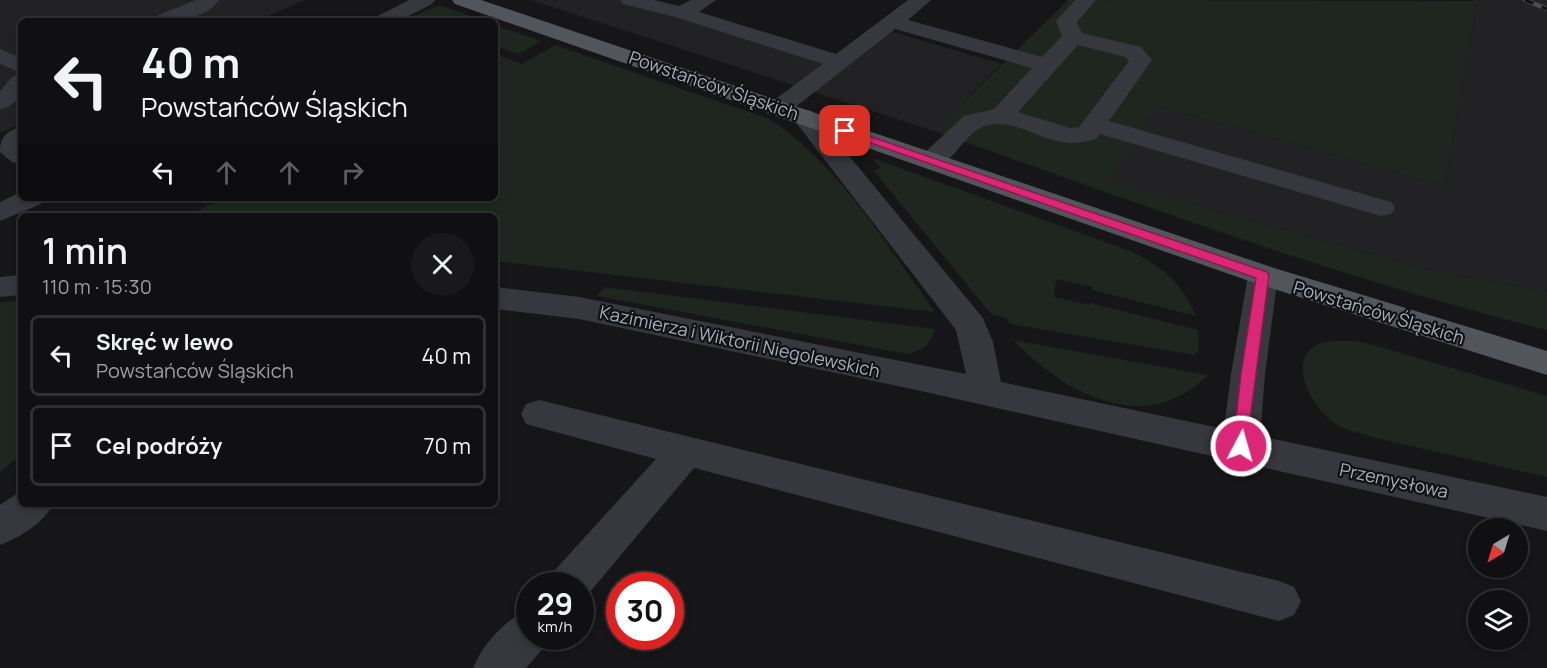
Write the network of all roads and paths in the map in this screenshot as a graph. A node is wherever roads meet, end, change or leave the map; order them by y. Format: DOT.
graph roads {
  1 [pos="209,0"];
  2 [pos="425,0"];
  3 [pos="462,0"];
  4 [pos="630,0"];
  5 [pos="706,0"];
  6 [pos="921,0"];
  7 [pos="1086,0"];
  8 [pos="388,12"];
  9 [pos="682,13"];
  10 [pos="169,18"];
  11 [pos="892,22"];
  12 [pos="1073,37"];
  13 [pos="0,56"];
  14 [pos="840,62"];
  15 [pos="18,65"];
  16 [pos="1048,66"];
  17 [pos="18,85"];
  18 [pos="0,102"];
  19 [pos="791,112"];
  20 [pos="1002,115"];
  21 [pos="1095,125"];
  22 [pos="18,137"];
  23 [pos="18,154"];
  24 [pos="931,161"];
  25 [pos="24,201"];
  26 [pos="1381,208"];
  27 [pos="0,212"];
  28 [pos="1263,275"];
  29 [pos="18,285"];
  30 [pos="0,287"];
  31 [pos="498,298"];
  32 [pos="1547,363"];
  33 [pos="984,391"];
  34 [pos="539,414"];
  35 [pos="1241,446"];
  36 [pos="686,451"];
  37 [pos="18,502"];
  38 [pos="29,507"];
  39 [pos="1547,514"];
  40 [pos="0,520"];
  41 [pos="0,527"];
  42 [pos="580,572"];
  43 [pos="1279,601"];
  44 [pos="516,648"];
  45 [pos="501,667"];
  1 -- 10 [label="street"];
  2 -- 8 [label="street"];
  3 -- 19 [label="main road, Powstańców Śląskich"];
  4 -- 9 [label="street"];
  5 -- 9 [label="street"];
  6 -- 11 [label="street"];
  7 -- 12 [label="street"];
  9 -- 14 [label="street"];
  11 -- 14 [label="street"];
  11 -- 16 [label="street"];
  12 -- 16 [label="street"];
  12 -- 21 [label="street"];
  13 -- 15 [label="street"];
  14 -- 19 [label="street"];
  16 -- 20 [label="street"];
  17 -- 18 [label="street"];
  19 -- 24 [label="main road, Powstańców Śląskich"];
  19 -- 33 [label="street"];
  20 -- 21 [label="street"];
  20 -- 24 [label="street"];
  21 -- 26 [label="street"];
  22 -- 23 [label="street"];
  24 -- 28 [label="main road, Powstańców Śląskich"];
  25 -- 27 [label="street"];
  28 -- 32 [label="main road, Powstańców Śląskich"];
  28 -- 35 [label="street"];
  29 -- 30 [label="street"];
  31 -- 33 [label="street, Kazimierza i Wiktorii Niegolewskich"];
  33 -- 35 [label="street, Kazimierza i Wiktorii Niegolewskich"];
  34 -- 36 [label="street"];
  35 -- 39 [label="street, Przemysłowa"];
  36 -- 42 [label="street"];
  36 -- 43 [label="street"];
  37 -- 40 [label="street"];
  38 -- 41 [label="street"];
  44 -- 45 [label="street"];
}
